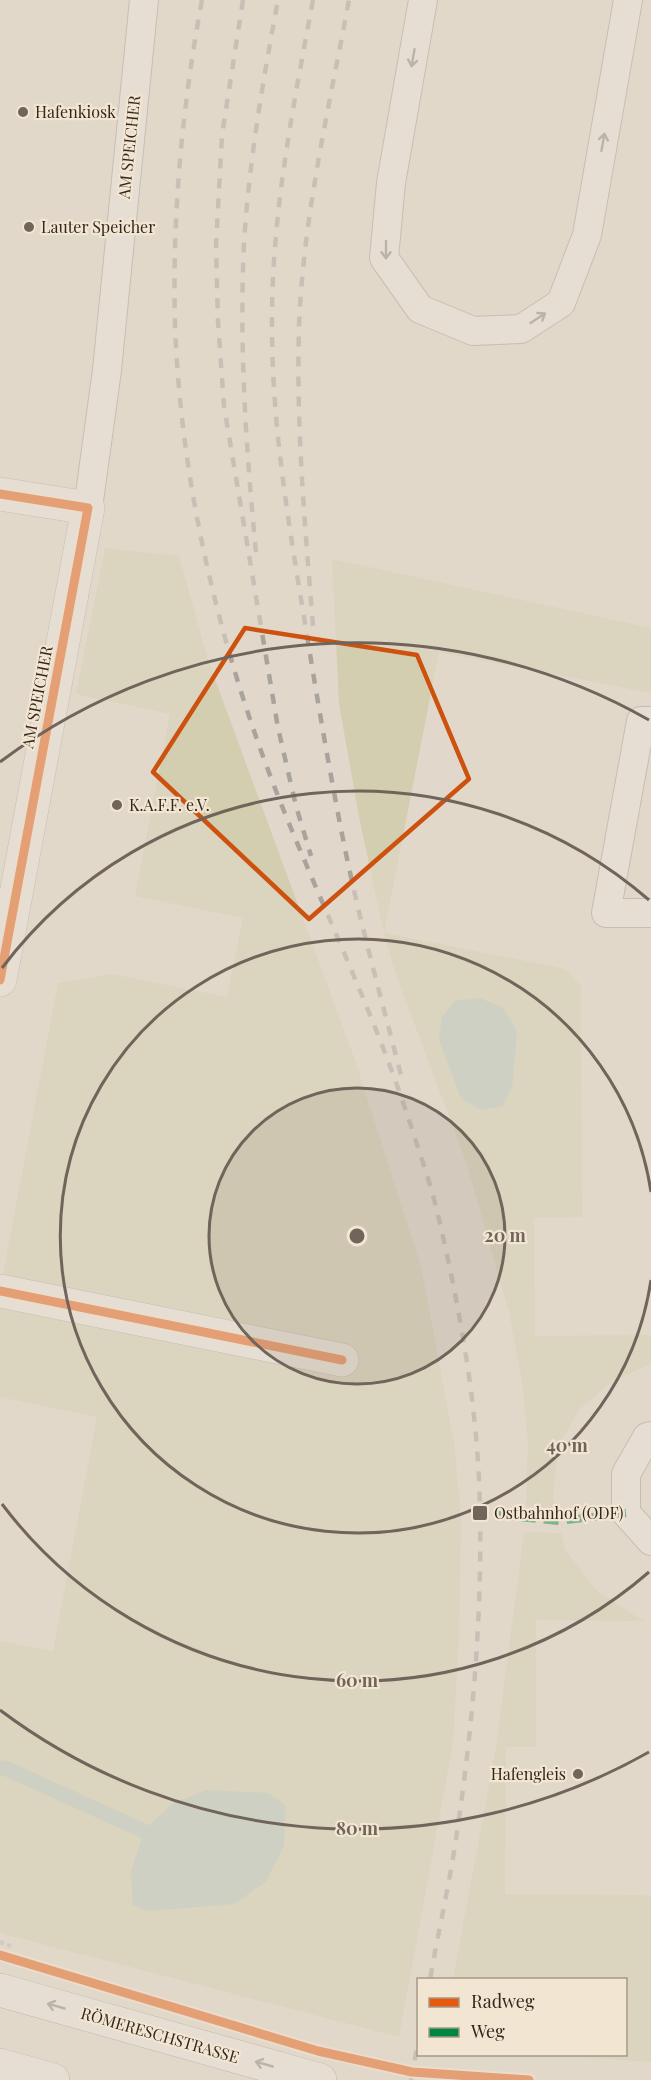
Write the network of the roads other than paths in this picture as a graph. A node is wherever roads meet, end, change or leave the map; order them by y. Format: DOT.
graph roads {
  1 [pos="144,0"];
  2 [pos="423,0"];
  3 [pos="628,0"];
  4 [pos="0,494"];
  5 [pos="88,508"];
  6 [pos="651,721"];
  7 [pos="651,913"];
  8 [pos="0,980"];
  9 [pos="0,1291"];
  10 [pos="342,1360"];
  11 [pos="651,1436"];
  12 [pos="651,1541"];
  13 [pos="0,1990"];
  14 [pos="0,2065"];
  15 [pos="53,2080"];
  16 [pos="320,2080"];
  1 -- 5 [label="lane, AM SPEICHER"];
  2 -- 3 [label="lane, one-way"];
  4 -- 5 [label="street"];
  5 -- 8 [label="street, AM SPEICHER"];
  6 -- 7 [label="lane"];
  9 -- 10 [label="street"];
  11 -- 12 [label="lane"];
  16 -- 13 [label="street, RÖMERESCHSTRASSE, one-way"];
  14 -- 15 [label="street"];
}
